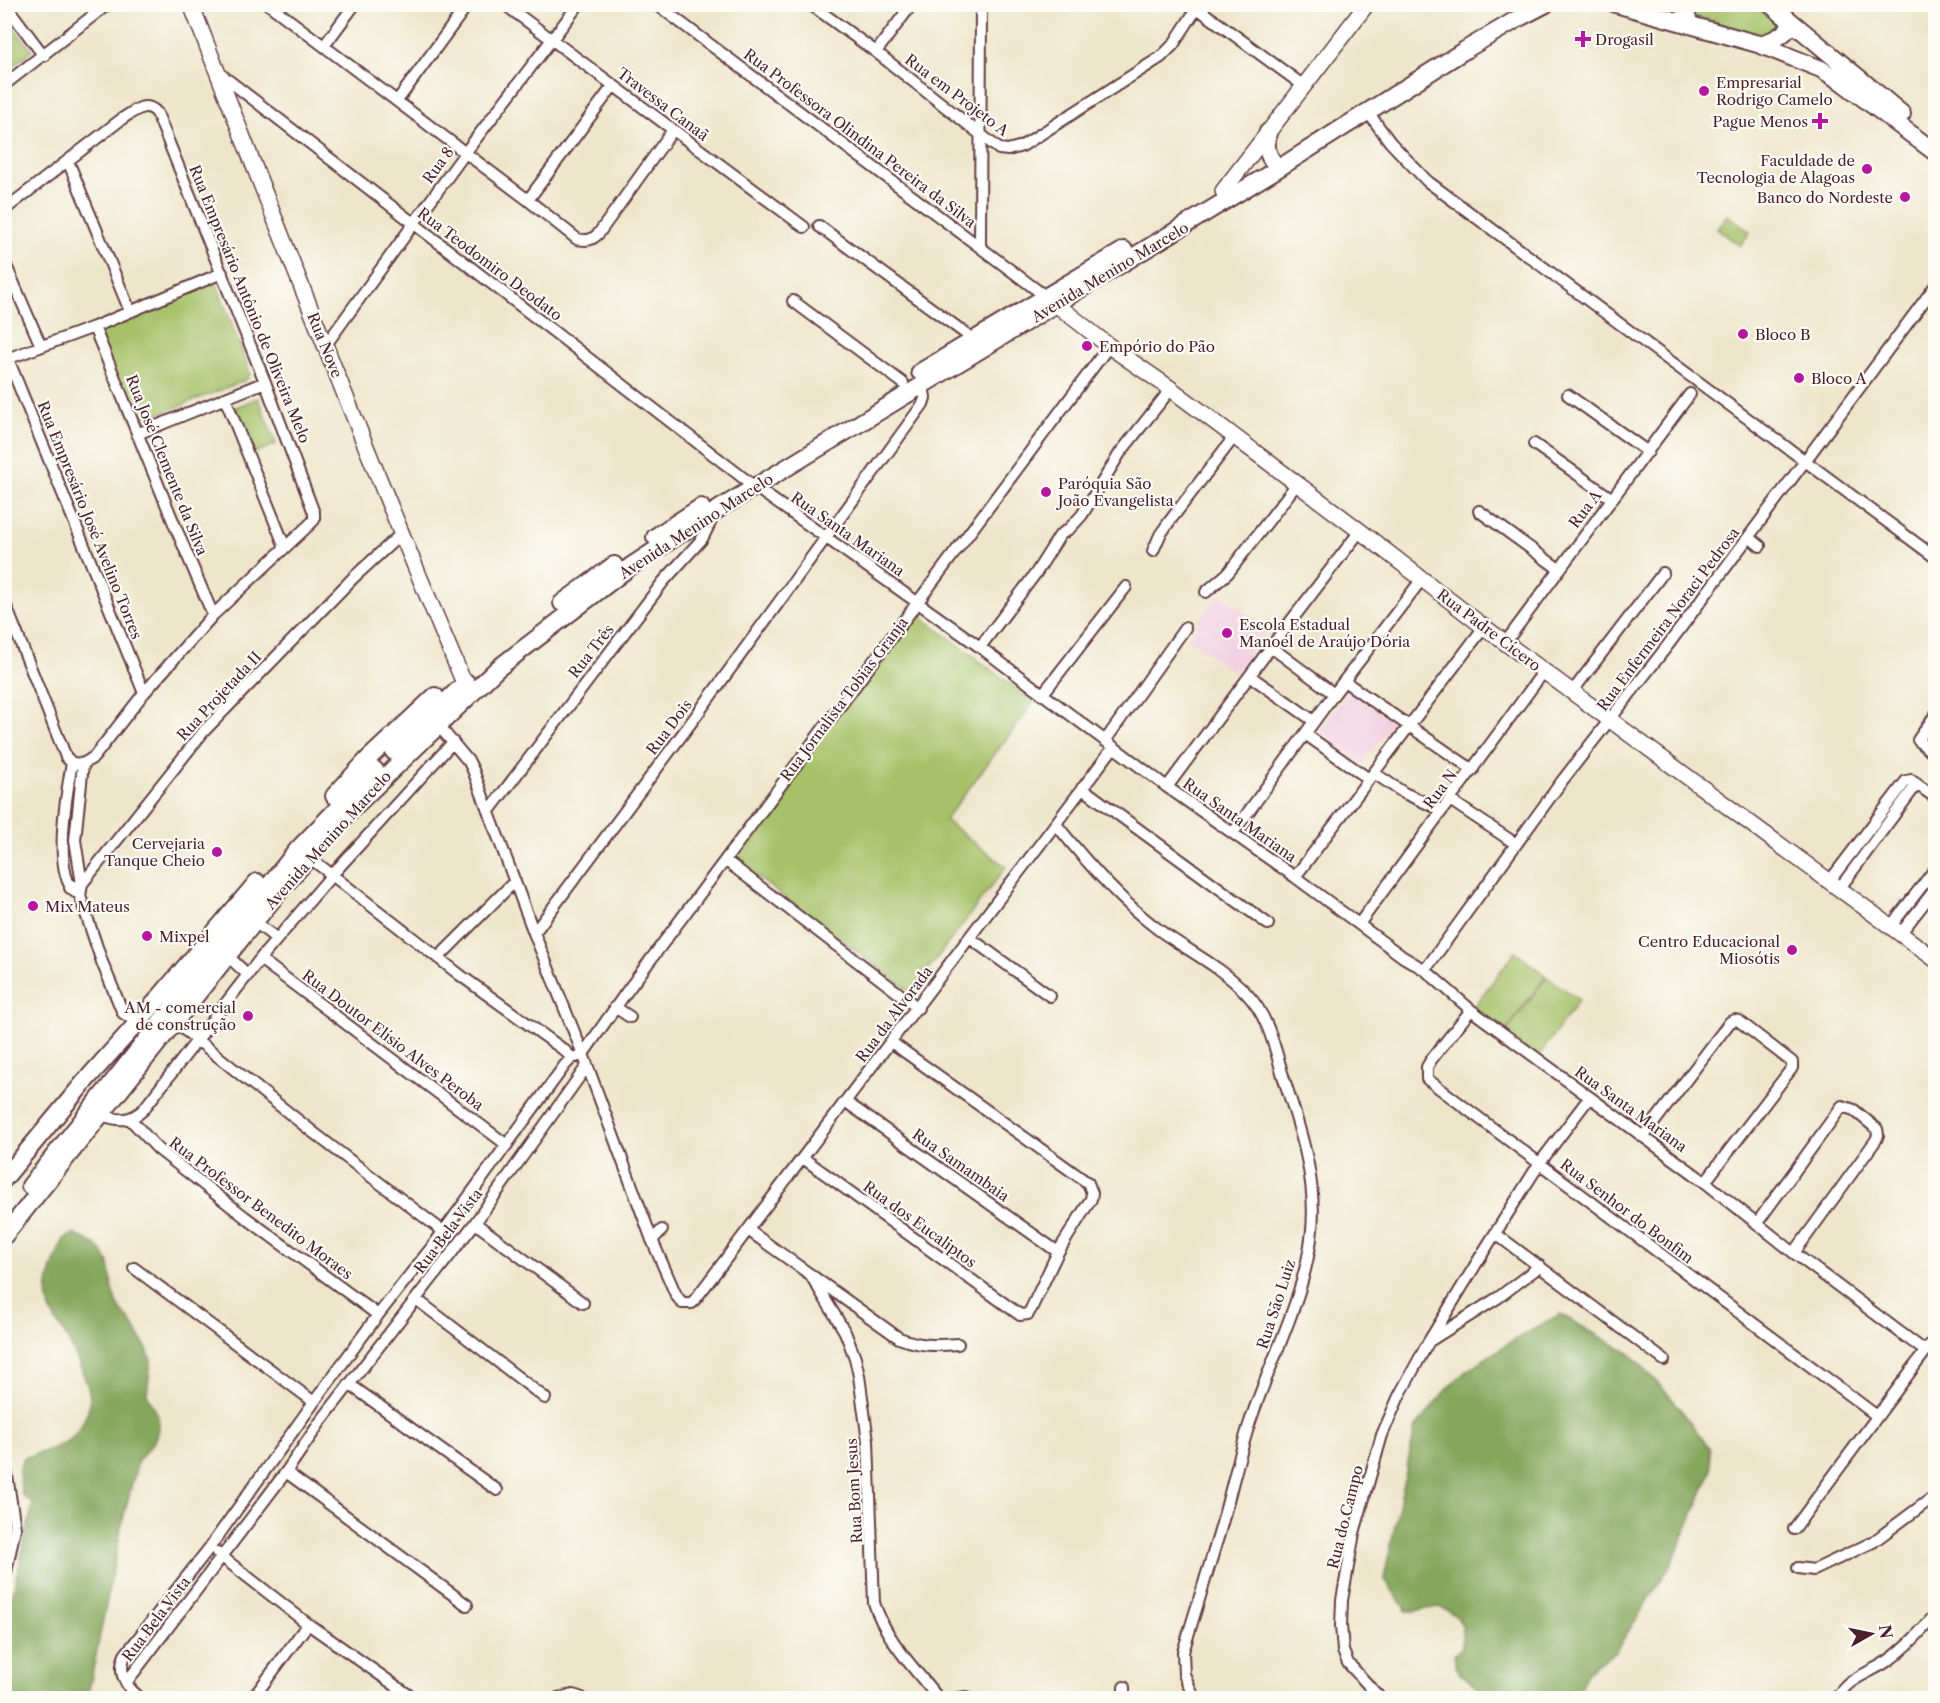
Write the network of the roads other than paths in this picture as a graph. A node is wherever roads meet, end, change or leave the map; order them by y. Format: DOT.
graph roads {
  1 [pos="5,4"];
  2 [pos="108,4"];
  3 [pos="191,4"];
  4 [pos="268,4"];
  5 [pos="355,4"];
  6 [pos="468,4"];
  7 [pos="504,4"];
  8 [pos="579,4"];
  9 [pos="656,4"];
  10 [pos="810,4"];
  11 [pos="912,4"];
  12 [pos="981,4"];
  13 [pos="1367,4"];
  14 [pos="1520,4"];
  15 [pos="1546,4"];
  16 [pos="1616,4"];
  17 [pos="1685,4"];
  18 [pos="1770,4"];
  19 [pos="1195,6"];
  20 [pos="1793,24"];
  21 [pos="1690,25"];
  22 [pos="552,40"];
  23 [pos="1758,44"];
  24 [pos="324,46"];
  25 [pos="876,52"];
  26 [pos="44,56"];
  27 [pos="216,71"];
  28 [pos="4,85"];
  29 [pos="614,86"];
  30 [pos="1304,86"];
  31 [pos="397,101"];
  32 [pos="1367,111"];
  33 [pos="673,130"];
  34 [pos="1268,132"];
  35 [pos="979,133"];
  36 [pos="1935,140"];
  37 [pos="465,153"];
  38 [pos="1935,153"];
  39 [pos="68,161"];
  40 [pos="1276,165"];
  41 [pos="1223,191"];
  42 [pos="528,200"];
  43 [pos="4,210"];
  44 [pos="414,225"];
  45 [pos="819,226"];
  46 [pos="804,227"];
  47 [pos="980,246"];
  48 [pos="4,261"];
  49 [pos="222,273"];
  50 [pos="1935,285"];
  51 [pos="793,301"];
  52 [pos="1050,301"];
  53 [pos="130,311"];
  54 [pos="94,327"];
  55 [pos="974,339"];
  56 [pos="40,346"];
  57 [pos="324,346"];
  58 [pos="1109,346"];
  59 [pos="6,360"];
  60 [pos="265,382"];
  61 [pos="903,383"];
  62 [pos="922,384"];
  63 [pos="1171,389"];
  64 [pos="1690,394"];
  65 [pos="1568,395"];
  66 [pos="225,398"];
  67 [pos="137,434"];
  68 [pos="1234,437"];
  69 [pos="1534,444"];
  70 [pos="1648,452"];
  71 [pos="1804,462"];
  72 [pos="751,483"];
  73 [pos="1296,485"];
  74 [pos="1611,498"];
  75 [pos="717,510"];
  76 [pos="1479,511"];
  77 [pos="1360,531"];
  78 [pos="401,534"];
  79 [pos="1749,537"];
  80 [pos="826,538"];
  81 [pos="1760,546"];
  82 [pos="285,547"];
  83 [pos="1153,552"];
  84 [pos="1935,558"];
  85 [pos="1558,569"];
  86 [pos="1663,573"];
  87 [pos="1422,579"];
  88 [pos="1126,587"];
  89 [pos="1206,592"];
  90 [pos="917,601"];
  91 [pos="4,602"];
  92 [pos="213,615"];
  93 [pos="1484,627"];
  94 [pos="1185,628"];
  95 [pos="1506,643"];
  96 [pos="980,647"];
  97 [pos="1271,647"];
  98 [pos="1544,671"];
  99 [pos="1250,676"];
  100 [pos="462,678"];
  101 [pos="1344,681"];
  102 [pos="1572,692"];
  103 [pos="144,693"];
  104 [pos="1042,694"];
  105 [pos="1334,694"];
  106 [pos="1935,714"];
  107 [pos="1611,720"];
  108 [pos="1314,721"];
  109 [pos="438,725"];
  110 [pos="1408,727"];
  111 [pos="1305,734"];
  112 [pos="453,742"];
  113 [pos="403,743"];
  114 [pos="1109,745"];
  115 [pos="378,749"];
  116 [pos="1935,756"];
  117 [pos="77,763"];
  118 [pos="1473,770"];
  119 [pos="1372,776"];
  120 [pos="1167,787"];
  121 [pos="1082,788"];
  122 [pos="1935,798"];
  123 [pos="1450,800"];
  124 [pos="1442,810"];
  125 [pos="489,811"];
  126 [pos="1056,824"];
  127 [pos="1233,833"];
  128 [pos="1516,844"];
  129 [pos="76,856"];
  130 [pos="309,857"];
  131 [pos="63,859"];
  132 [pos="725,860"];
  133 [pos="1935,868"];
  134 [pos="331,876"];
  135 [pos="1295,877"];
  136 [pos="515,881"];
  137 [pos="82,884"];
  138 [pos="1834,885"];
  139 [pos="70,888"];
  140 [pos="1935,888"];
  141 [pos="80,897"];
  142 [pos="255,922"];
  143 [pos="1268,924"];
  144 [pos="1359,924"];
  145 [pos="1895,930"];
  146 [pos="534,933"];
  147 [pos="970,938"];
  148 [pos="277,939"];
  149 [pos="228,956"];
  150 [pos="438,958"];
  151 [pos="260,959"];
  152 [pos="1935,960"];
  153 [pos="1425,970"];
  154 [pos="248,975"];
  155 [pos="1050,996"];
  156 [pos="615,1007"];
  157 [pos="918,1008"];
  158 [pos="1471,1010"];
  159 [pos="630,1017"];
  160 [pos="167,1020"];
  161 [pos="138,1023"];
  162 [pos="196,1040"];
  163 [pos="891,1042"];
  164 [pos="135,1054"];
  165 [pos="578,1056"];
  166 [pos="587,1066"];
  167 [pos="86,1080"];
  168 [pos="1589,1098"];
  169 [pos="846,1102"];
  170 [pos="102,1115"];
  171 [pos="130,1119"];
  172 [pos="1643,1137"];
  173 [pos="507,1145"];
  174 [pos="803,1158"];
  175 [pos="1539,1164"];
  176 [pos="6,1175"];
  177 [pos="1705,1182"];
  178 [pos="475,1223"];
  179 [pos="1757,1223"];
  180 [pos="662,1230"];
  181 [pos="748,1230"];
  182 [pos="5,1231"];
  183 [pos="444,1232"];
  184 [pos="1496,1234"];
  185 [pos="652,1240"];
  186 [pos="435,1243"];
  187 [pos="1058,1252"];
  188 [pos="1794,1253"];
  189 [pos="450,1254"];
  190 [pos="1540,1266"];
  191 [pos="134,1268"];
  192 [pos="810,1274"];
  193 [pos="416,1299"];
  194 [pos="583,1303"];
  195 [pos="378,1315"];
  196 [pos="1935,1337"];
  197 [pos="1429,1341"];
  198 [pos="958,1344"];
  199 [pos="1925,1351"];
  200 [pos="1664,1360"];
  201 [pos="349,1384"];
  202 [pos="545,1398"];
  203 [pos="310,1407"];
  204 [pos="1877,1416"];
  205 [pos="321,1421"];
  206 [pos="4,1456"];
  207 [pos="286,1472"];
  208 [pos="497,1490"];
  209 [pos="1935,1496"];
  210 [pos="9,1519"];
  211 [pos="1794,1529"];
  212 [pos="210,1547"];
  213 [pos="222,1557"];
  214 [pos="1798,1568"];
  215 [pos="4,1582"];
  216 [pos="467,1605"];
  217 [pos="1935,1614"];
  218 [pos="309,1624"];
  219 [pos="126,1683"];
  220 [pos="399,1689"];
  221 [pos="141,1698"];
  222 [pos="253,1698"];
  223 [pos="392,1698"];
  224 [pos="413,1698"];
  225 [pos="558,1698"];
  226 [pos="582,1698"];
  227 [pos="938,1698"];
  228 [pos="1194,1698"];
  229 [pos="1380,1698"];
  230 [pos="1837,1698"];
  1 -- 26 [label="street"];
  2 -- 26 [label="street"];
  3 -- 27 [label="street, Rua Nove"];
  4 -- 24 [label="street"];
  5 -- 24 [label="street"];
  6 -- 31 [label="street"];
  7 -- 22 [label="street, Travessa Canaã"];
  8 -- 22 [label="street, Rua 8"];
  9 -- 47 [label="street, Rua Professora Olindina Pereira da Silva"];
  10 -- 25 [label="street, Rua em Projeto A"];
  11 -- 25 [label="street"];
  12 -- 35 [label="street"];
  13 -- 30 [label="street"];
  14 -- 40 [label="main road, Avenida Menino Marcelo"];
  15 -- 32 [label="main road, Avenida Menino Marcelo"];
  16 -- 21 [label="main road"];
  17 -- 21 [label="main road"];
  18 -- 20 [label="main road"];
  19 -- 30 [label="street"];
  19 -- 35 [label="street, Rua em Projeto A"];
  20 -- 23 [label="main road"];
  20 -- 36 [label="main road"];
  21 -- 23 [label="main road"];
  22 -- 29 [label="street, Travessa Canaã"];
  22 -- 37 [label="street, Rua 8"];
  23 -- 38 [label="main road"];
  24 -- 31 [label="street"];
  25 -- 35 [label="street, Rua em Projeto A"];
  26 -- 28 [label="street"];
  27 -- 44 [label="street, Rua Teodomiro Deodato"];
  27 -- 57 [label="street, Rua Nove"];
  29 -- 33 [label="street, Travessa Canaã"];
  29 -- 42 [label="street"];
  30 -- 34 [label="street"];
  31 -- 37 [label="street"];
  32 -- 40 [label="main road, Avenida Menino Marcelo"];
  32 -- 71 [label="street"];
  33 -- 42 [label="street"];
  33 -- 46 [label="street, Travessa Canaã"];
  34 -- 40 [label="main road"];
  34 -- 41 [label="street"];
  35 -- 47 [label="street"];
  37 -- 42 [label="street"];
  37 -- 44 [label="street, Rua 8"];
  39 -- 43 [label="street"];
  39 -- 49 [label="street, Rua Empresário Antônio de Oliveira Melo"];
  39 -- 53 [label="street"];
  40 -- 41 [label="main road, Avenida Menino Marcelo"];
  40 -- 52 [label="main road, Avenida Menino Marcelo"];
  41 -- 52 [label="main road, Avenida Menino Marcelo"];
  44 -- 57 [label="street, Rua 8"];
  44 -- 72 [label="street, Rua Teodomiro Deodato"];
  45 -- 55 [label="street"];
  47 -- 52 [label="street, Rua Professora Olindina Pereira da Silva"];
  48 -- 56 [label="street"];
  49 -- 53 [label="street"];
  49 -- 60 [label="street, Rua Empresário Antônio de Oliveira Melo"];
  50 -- 71 [label="street, Rua Enfermeira Noraci Pedrosa"];
  51 -- 61 [label="street"];
  52 -- 55 [label="main road, Avenida Menino Marcelo"];
  52 -- 58 [label="street, Rua Padre Cícero"];
  52 -- 62 [label="main road, Avenida Menino Marcelo"];
  53 -- 54 [label="street"];
  54 -- 56 [label="street"];
  54 -- 67 [label="street, Rua José Clemente da Silva"];
  55 -- 61 [label="main road, Avenida Menino Marcelo"];
  56 -- 59 [label="street"];
  57 -- 78 [label="street, Rua Nove"];
  58 -- 63 [label="street, Rua Padre Cícero"];
  58 -- 90 [label="street, Rua Jornalista Tobias Granja"];
  59 -- 103 [label="street, Rua Empresário José Avelino Torres"];
  60 -- 66 [label="street"];
  60 -- 82 [label="street, Rua Empresário Antônio de Oliveira Melo"];
  61 -- 72 [label="main road, Avenida Menino Marcelo"];
  62 -- 72 [label="main road, Avenida Menino Marcelo"];
  62 -- 80 [label="street"];
  63 -- 68 [label="street, Rua Padre Cícero"];
  63 -- 96 [label="street"];
  64 -- 70 [label="street, Rua A"];
  65 -- 70 [label="street"];
  66 -- 67 [label="street"];
  66 -- 82 [label="street"];
  67 -- 92 [label="street, Rua José Clemente da Silva"];
  68 -- 73 [label="street, Rua Padre Cícero"];
  68 -- 83 [label="street"];
  69 -- 74 [label="street"];
  70 -- 74 [label="street, Rua A"];
  71 -- 79 [label="street, Rua Enfermeira Noraci Pedrosa"];
  71 -- 84 [label="street"];
  72 -- 75 [label="main road, Avenida Menino Marcelo"];
  72 -- 80 [label="street, Rua Santa Mariana"];
  72 -- 100 [label="main road, Avenida Menino Marcelo"];
  73 -- 77 [label="street, Rua Padre Cícero"];
  73 -- 89 [label="street"];
  74 -- 85 [label="street, Rua A"];
  75 -- 109 [label="main road, Avenida Menino Marcelo"];
  75 -- 125 [label="street, Rua Três"];
  76 -- 85 [label="street"];
  77 -- 87 [label="street, Rua Padre Cícero"];
  77 -- 97 [label="street"];
  78 -- 100 [label="street, Rua Nove"];
  78 -- 137 [label="street, Rua Projetada II"];
  79 -- 81 [label="street"];
  79 -- 107 [label="street, Rua Enfermeira Noraci Pedrosa"];
  80 -- 90 [label="street, Rua Santa Mariana"];
  80 -- 146 [label="street, Rua Dois"];
  82 -- 92 [label="street"];
  85 -- 95 [label="street, Rua A"];
  86 -- 102 [label="street"];
  87 -- 93 [label="street, Rua Padre Cícero"];
  87 -- 101 [label="street"];
  88 -- 104 [label="street"];
  90 -- 96 [label="street, Rua Santa Mariana"];
  90 -- 132 [label="street, Rua Jornalista Tobias Granja"];
  91 -- 117 [label="street"];
  92 -- 103 [label="street"];
  93 -- 95 [label="street, Rua Padre Cícero"];
  93 -- 110 [label="street"];
  94 -- 114 [label="street, Rua da Alvorada"];
  95 -- 98 [label="street, Rua Padre Cícero"];
  96 -- 104 [label="street, Rua Santa Mariana"];
  97 -- 99 [label="street"];
  97 -- 105 [label="street"];
  98 -- 102 [label="street, Rua Padre Cícero"];
  98 -- 118 [label="street, Rua N"];
  99 -- 108 [label="street"];
  99 -- 120 [label="street"];
  100 -- 113 [label="main road, Avenida Menino Marcelo"];
  100 -- 115 [label="main road"];
  101 -- 105 [label="street"];
  101 -- 110 [label="street"];
  102 -- 107 [label="street, Rua Padre Cícero"];
  103 -- 117 [label="street"];
  104 -- 114 [label="street, Rua Santa Mariana"];
  105 -- 108 [label="street"];
  106 -- 116 [label="street"];
  107 -- 128 [label="street, Rua Enfermeira Noraci Pedrosa"];
  107 -- 138 [label="street, Rua Padre Cícero"];
  108 -- 111 [label="street"];
  109 -- 112 [label="street"];
  109 -- 130 [label="main road, Avenida Menino Marcelo"];
  110 -- 118 [label="street"];
  110 -- 119 [label="street"];
  111 -- 119 [label="street"];
  111 -- 127 [label="street"];
  112 -- 125 [label="street"];
  112 -- 134 [label="street"];
  113 -- 115 [label="main road"];
  113 -- 160 [label="main road, Avenida Menino Marcelo"];
  114 -- 120 [label="street, Rua Santa Mariana"];
  114 -- 121 [label="street, Rua da Alvorada"];
  115 -- 161 [label="main road"];
  117 -- 129 [label="street"];
  117 -- 131 [label="street"];
  118 -- 123 [label="street, Rua N"];
  119 -- 124 [label="street"];
  119 -- 135 [label="street"];
  120 -- 127 [label="street, Rua Santa Mariana"];
  121 -- 126 [label="street, Rua da Alvorada"];
  121 -- 143 [label="street"];
  122 -- 138 [label="street"];
  123 -- 124 [label="street, Rua N"];
  123 -- 128 [label="street"];
  124 -- 144 [label="street, Rua N"];
  125 -- 136 [label="street"];
  126 -- 147 [label="street, Rua da Alvorada"];
  126 -- 228 [label="street, Rua São Luiz"];
  127 -- 135 [label="street, Rua Santa Mariana"];
  128 -- 153 [label="street, Rua Enfermeira Noraci Pedrosa"];
  129 -- 131 [label="street"];
  129 -- 137 [label="street"];
  130 -- 134 [label="street"];
  130 -- 142 [label="main road, Avenida Menino Marcelo"];
  131 -- 139 [label="street"];
  132 -- 156 [label="street, Rua Jornalista Tobias Granja"];
  132 -- 157 [label="street"];
  133 -- 145 [label="street"];
  134 -- 148 [label="street"];
  134 -- 150 [label="street"];
  135 -- 144 [label="street, Rua Santa Mariana"];
  136 -- 146 [label="street"];
  136 -- 150 [label="street"];
  137 -- 139 [label="street"];
  137 -- 141 [label="street"];
  138 -- 145 [label="street, Rua Padre Cícero"];
  139 -- 141 [label="street"];
  140 -- 145 [label="street"];
  141 -- 161 [label="street"];
  142 -- 148 [label="street"];
  142 -- 149 [label="main road, Avenida Menino Marcelo"];
  144 -- 153 [label="street, Rua Santa Mariana"];
  145 -- 152 [label="street, Rua Padre Cícero"];
  146 -- 165 [label="street"];
  147 -- 155 [label="street"];
  147 -- 157 [label="street, Rua da Alvorada"];
  148 -- 151 [label="street"];
  149 -- 154 [label="street"];
  149 -- 160 [label="main road, Avenida Menino Marcelo"];
  150 -- 165 [label="street"];
  151 -- 154 [label="street"];
  151 -- 173 [label="street, Rua Doutor Elísio Alves Peroba"];
  153 -- 158 [label="street, Rua Santa Mariana"];
  154 -- 162 [label="street"];
  156 -- 159 [label="street"];
  156 -- 165 [label="street, Rua Jornalista Tobias Granja"];
  157 -- 163 [label="street, Rua da Alvorada"];
  158 -- 168 [label="street, Rua Santa Mariana"];
  158 -- 175 [label="street, Rua Senhor do Bonfim"];
  160 -- 161 [label="main road"];
  160 -- 162 [label="street"];
  160 -- 164 [label="main road, Avenida Menino Marcelo"];
  160 -- 170 [label="main road, Avenida Menino Marcelo"];
  161 -- 167 [label="main road"];
  162 -- 171 [label="street"];
  162 -- 183 [label="street"];
  163 -- 169 [label="street, Rua da Alvorada"];
  163 -- 187 [label="street"];
  164 -- 167 [label="main road"];
  164 -- 182 [label="main road, Avenida Menino Marcelo"];
  165 -- 166 [label="street"];
  165 -- 173 [label="street, Rua Bela Vista"];
  166 -- 178 [label="street, Rua Bela Vista"];
  166 -- 185 [label="street"];
  167 -- 176 [label="main road"];
  168 -- 172 [label="street, Rua Santa Mariana"];
  168 -- 175 [label="street, Rua do Campo"];
  169 -- 174 [label="street, Rua da Alvorada"];
  169 -- 187 [label="street, Rua Samambaia"];
  170 -- 171 [label="street"];
  170 -- 182 [label="main road, Avenida Menino Marcelo"];
  171 -- 195 [label="street, Rua Professor Benedito Moraes"];
  172 -- 177 [label="street, Rua Santa Mariana"];
  172 -- 177 [label="street"];
  173 -- 183 [label="street, Rua Bela Vista"];
  174 -- 181 [label="street, Rua da Alvorada"];
  174 -- 187 [label="street, Rua dos Eucaliptos"];
  175 -- 184 [label="street, Rua do Campo"];
  175 -- 204 [label="street, Rua Senhor do Bonfim"];
  177 -- 179 [label="street, Rua Santa Mariana"];
  178 -- 189 [label="street, Rua Bela Vista"];
  178 -- 194 [label="street"];
  179 -- 188 [label="street, Rua Santa Mariana"];
  179 -- 188 [label="street"];
  180 -- 185 [label="street"];
  181 -- 185 [label="street, Rua da Alvorada"];
  181 -- 192 [label="street"];
  183 -- 186 [label="street, Rua Bela Vista"];
  184 -- 190 [label="street"];
  184 -- 197 [label="street, Rua do Campo"];
  186 -- 189 [label="street"];
  186 -- 195 [label="street, Rua Bela Vista"];
  188 -- 199 [label="street, Rua Santa Mariana"];
  189 -- 193 [label="street, Rua Bela Vista"];
  190 -- 197 [label="street, Rua do Campo"];
  190 -- 200 [label="street"];
  191 -- 203 [label="street"];
  192 -- 198 [label="street"];
  192 -- 227 [label="street, Rua Bom Jesus"];
  193 -- 201 [label="street, Rua Bela Vista"];
  193 -- 202 [label="street"];
  195 -- 203 [label="street, Rua Bela Vista"];
  196 -- 199 [label="street"];
  197 -- 229 [label="street, Rua do Campo"];
  199 -- 204 [label="street"];
  201 -- 205 [label="street, Rua Bela Vista"];
  201 -- 208 [label="street"];
  203 -- 205 [label="street"];
  203 -- 212 [label="street, Rua Bela Vista"];
  204 -- 211 [label="street"];
  205 -- 207 [label="street, Rua Bela Vista"];
  206 -- 210 [label="street"];
  207 -- 213 [label="street, Rua Bela Vista"];
  207 -- 216 [label="street"];
  209 -- 214 [label="street"];
  210 -- 215 [label="street"];
  212 -- 213 [label="street"];
  212 -- 219 [label="street, Rua Bela Vista"];
  213 -- 218 [label="street"];
  213 -- 219 [label="street, Rua Bela Vista"];
  217 -- 230 [label="street"];
  218 -- 220 [label="street"];
  218 -- 222 [label="street"];
  219 -- 221 [label="street"];
  220 -- 223 [label="street"];
  220 -- 224 [label="street"];
  225 -- 226 [label="street"];
}
